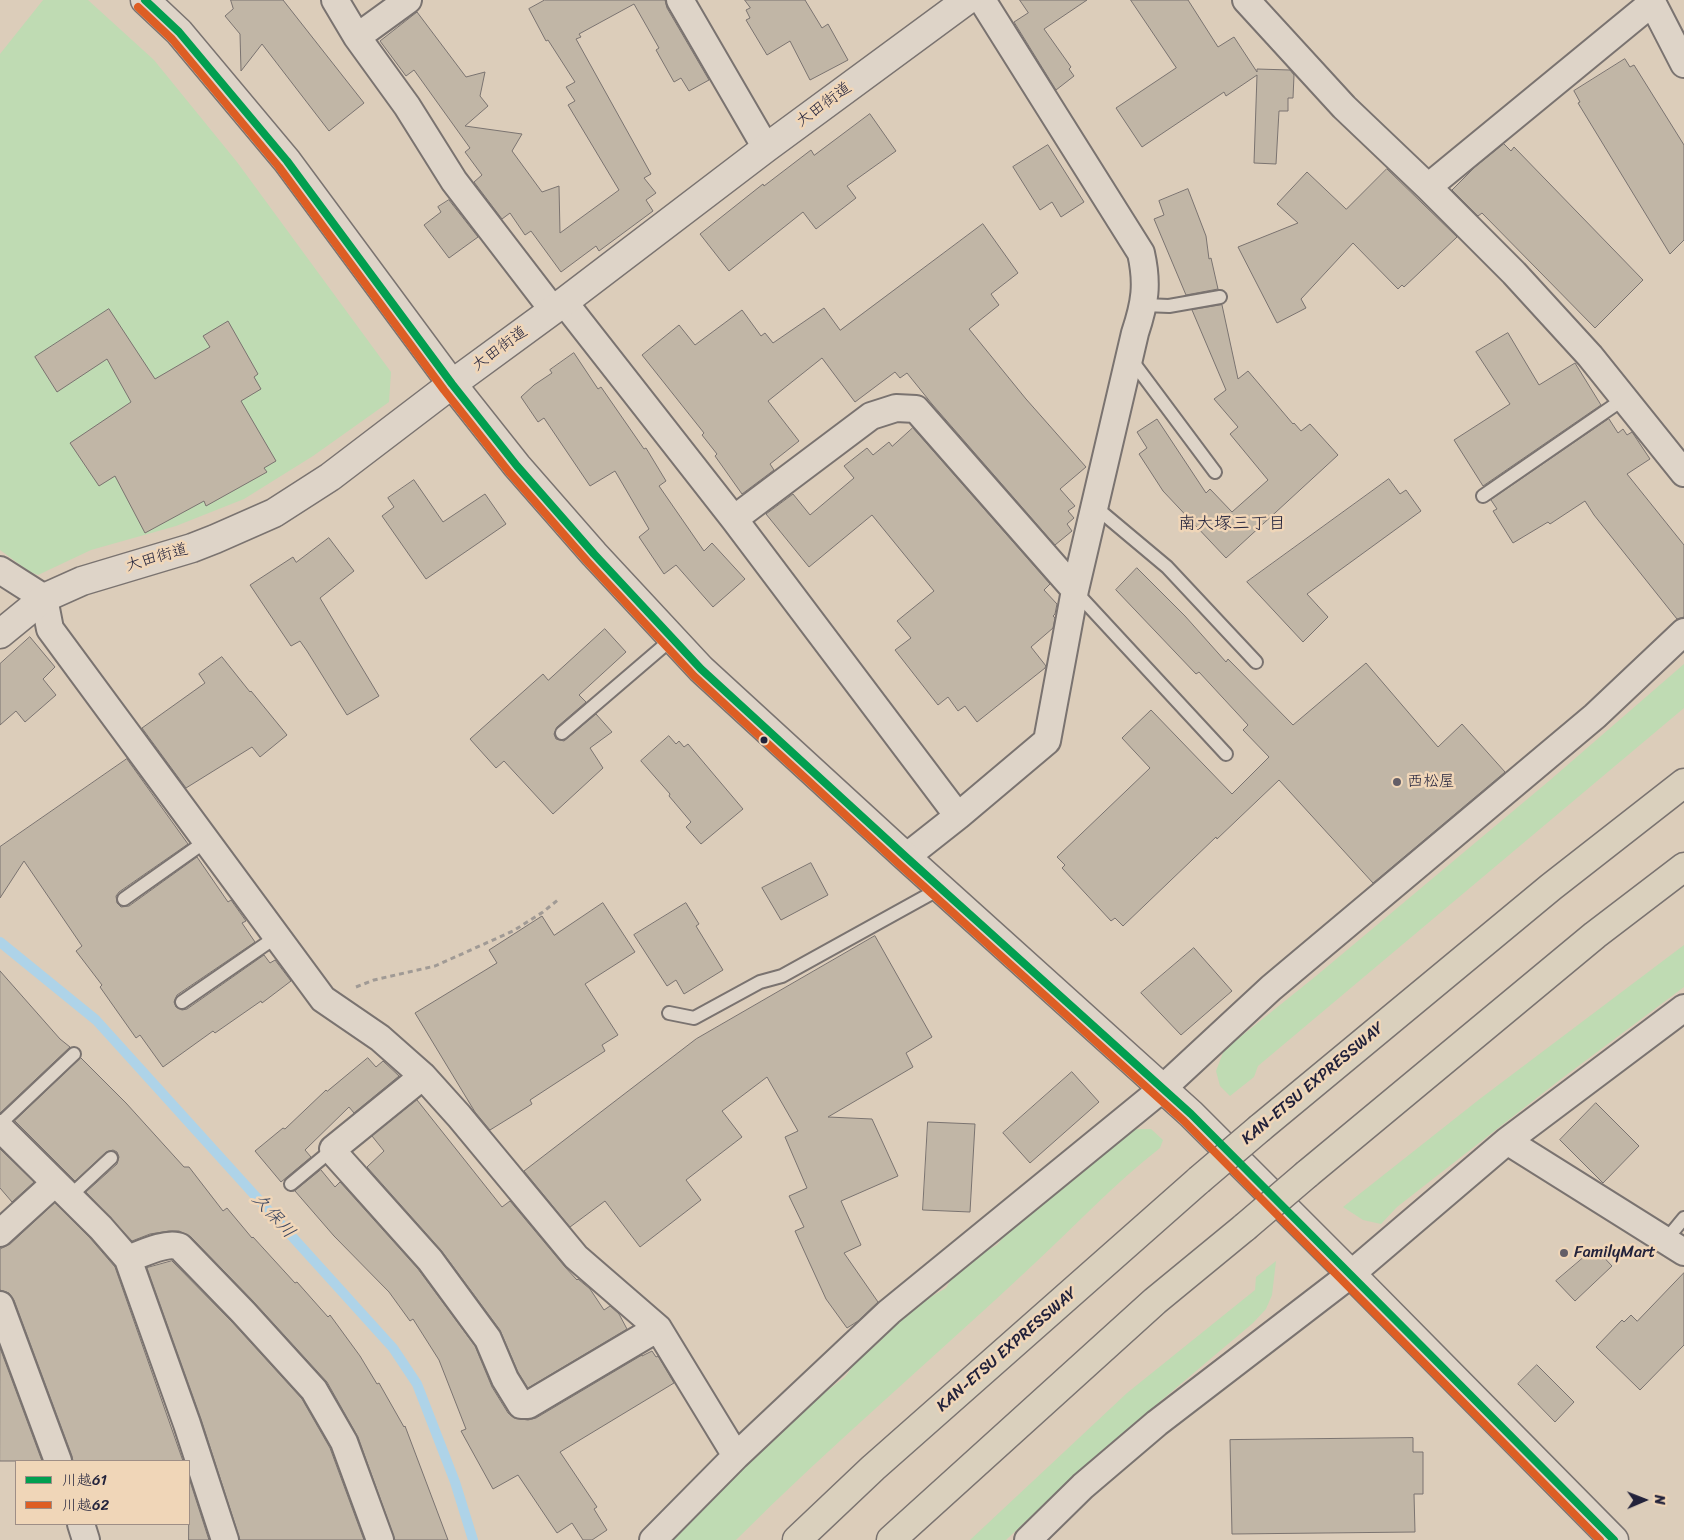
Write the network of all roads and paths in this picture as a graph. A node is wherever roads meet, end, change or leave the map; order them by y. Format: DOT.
graph roads {
  1 [pos="145,0"];
  2 [pos="336,0"];
  3 [pos="408,0"];
  4 [pos="680,0"];
  5 [pos="967,0"];
  6 [pos="982,0"];
  7 [pos="1246,0"];
  8 [pos="1652,1"];
  9 [pos="356,37"];
  10 [pos="1684,64"];
  11 [pos="766,148"];
  12 [pos="1428,187"];
  13 [pos="1220,297"];
  14 [pos="1144,305"];
  15 [pos="559,306"];
  16 [pos="1130,358"];
  17 [pos="452,384"];
  18 [pos="1625,398"];
  19 [pos="1215,472"];
  20 [pos="1684,473"];
  21 [pos="1483,496"];
  22 [pos="1093,505"];
  23 [pos="734,519"];
  24 [pos="0,570"];
  25 [pos="1074,590"];
  26 [pos="44,598"];
  27 [pos="1684,632"];
  28 [pos="0,634"];
  29 [pos="673,638"];
  30 [pos="1256,662"];
  31 [pos="562,733"];
  32 [pos="1226,754"];
  33 [pos="1684,766"];
  34 [pos="1684,783"];
  35 [pos="958,816"];
  36 [pos="206,841"];
  37 [pos="906,857"];
  38 [pos="1684,867"];
  39 [pos="1684,880"];
  40 [pos="1551,887"];
  41 [pos="941,888"];
  42 [pos="124,899"];
  43 [pos="559,899"];
  44 [pos="1595,936"];
  45 [pos="276,937"];
  46 [pos="323,999"];
  47 [pos="182,1002"];
  48 [pos="1684,1008"];
  49 [pos="669,1013"];
  50 [pos="74,1054"];
  51 [pos="423,1076"];
  52 [pos="1162,1089"];
  53 [pos="0,1124"];
  54 [pos="0,1128"];
  55 [pos="1507,1141"];
  56 [pos="333,1148"];
  57 [pos="110,1158"];
  58 [pos="291,1184"];
  59 [pos="62,1190"];
  60 [pos="1684,1218"];
  61 [pos="0,1233"];
  62 [pos="1674,1246"];
  63 [pos="128,1259"];
  64 [pos="1352,1274"];
  65 [pos="0,1305"];
  66 [pos="658,1328"];
  67 [pos="736,1456"];
  68 [pos="58,1460"];
  69 [pos="80,1525"];
  70 [pos="86,1540"];
  71 [pos="225,1540"];
  72 [pos="380,1540"];
  73 [pos="653,1540"];
  74 [pos="798,1540"];
  75 [pos="892,1540"];
  76 [pos="1028,1540"];
  77 [pos="1614,1540"];
  1 -- 17 [label="street"];
  2 -- 9 [label="street"];
  3 -- 9 [label="street"];
  4 -- 11 [label="street"];
  5 -- 11 [label="street, 大田街道"];
  6 -- 14 [label="street"];
  7 -- 12 [label="street"];
  8 -- 10 [label="street"];
  8 -- 12 [label="street"];
  9 -- 15 [label="street"];
  11 -- 15 [label="street, 大田街道"];
  12 -- 18 [label="street"];
  13 -- 14 [label="lane"];
  14 -- 16 [label="street"];
  15 -- 17 [label="street, 大田街道"];
  15 -- 23 [label="street"];
  16 -- 19 [label="lane"];
  16 -- 22 [label="street"];
  17 -- 26 [label="street, 大田街道"];
  17 -- 29 [label="street"];
  18 -- 20 [label="street"];
  18 -- 21 [label="lane"];
  22 -- 25 [label="street"];
  22 -- 30 [label="lane"];
  23 -- 25 [label="street"];
  23 -- 35 [label="street"];
  24 -- 26 [label="street"];
  25 -- 32 [label="lane"];
  25 -- 35 [label="street"];
  26 -- 28 [label="street, 大田街道"];
  26 -- 36 [label="street"];
  27 -- 52 [label="street"];
  29 -- 31 [label="lane"];
  29 -- 37 [label="street"];
  33 -- 40 [label="highway"];
  34 -- 40 [label="highway, KAN-ETSU EXPRESSWAY"];
  35 -- 37 [label="street"];
  36 -- 42 [label="lane"];
  36 -- 45 [label="street"];
  37 -- 41 [label="street"];
  38 -- 44 [label="highway"];
  39 -- 44 [label="highway"];
  40 -- 74 [label="highway, KAN-ETSU EXPRESSWAY, bridge"];
  41 -- 49 [label="lane"];
  41 -- 52 [label="street"];
  43 -- 46 [label="path"];
  44 -- 75 [label="highway, bridge"];
  45 -- 46 [label="street"];
  45 -- 47 [label="lane"];
  46 -- 51 [label="street"];
  48 -- 55 [label="street"];
  50 -- 53 [label="lane"];
  51 -- 56 [label="street"];
  51 -- 66 [label="street"];
  52 -- 64 [label="street"];
  52 -- 67 [label="street"];
  54 -- 59 [label="street"];
  55 -- 62 [label="street"];
  55 -- 64 [label="street"];
  56 -- 58 [label="lane"];
  56 -- 66 [label="street"];
  57 -- 59 [label="lane"];
  59 -- 61 [label="street"];
  59 -- 63 [label="street"];
  60 -- 62 [label="lane"];
  63 -- 71 [label="street"];
  63 -- 72 [label="street"];
  64 -- 76 [label="street"];
  64 -- 77 [label="street"];
  65 -- 68 [label="street"];
  66 -- 67 [label="street"];
  67 -- 73 [label="street"];
  69 -- 70 [label="street"];
}
